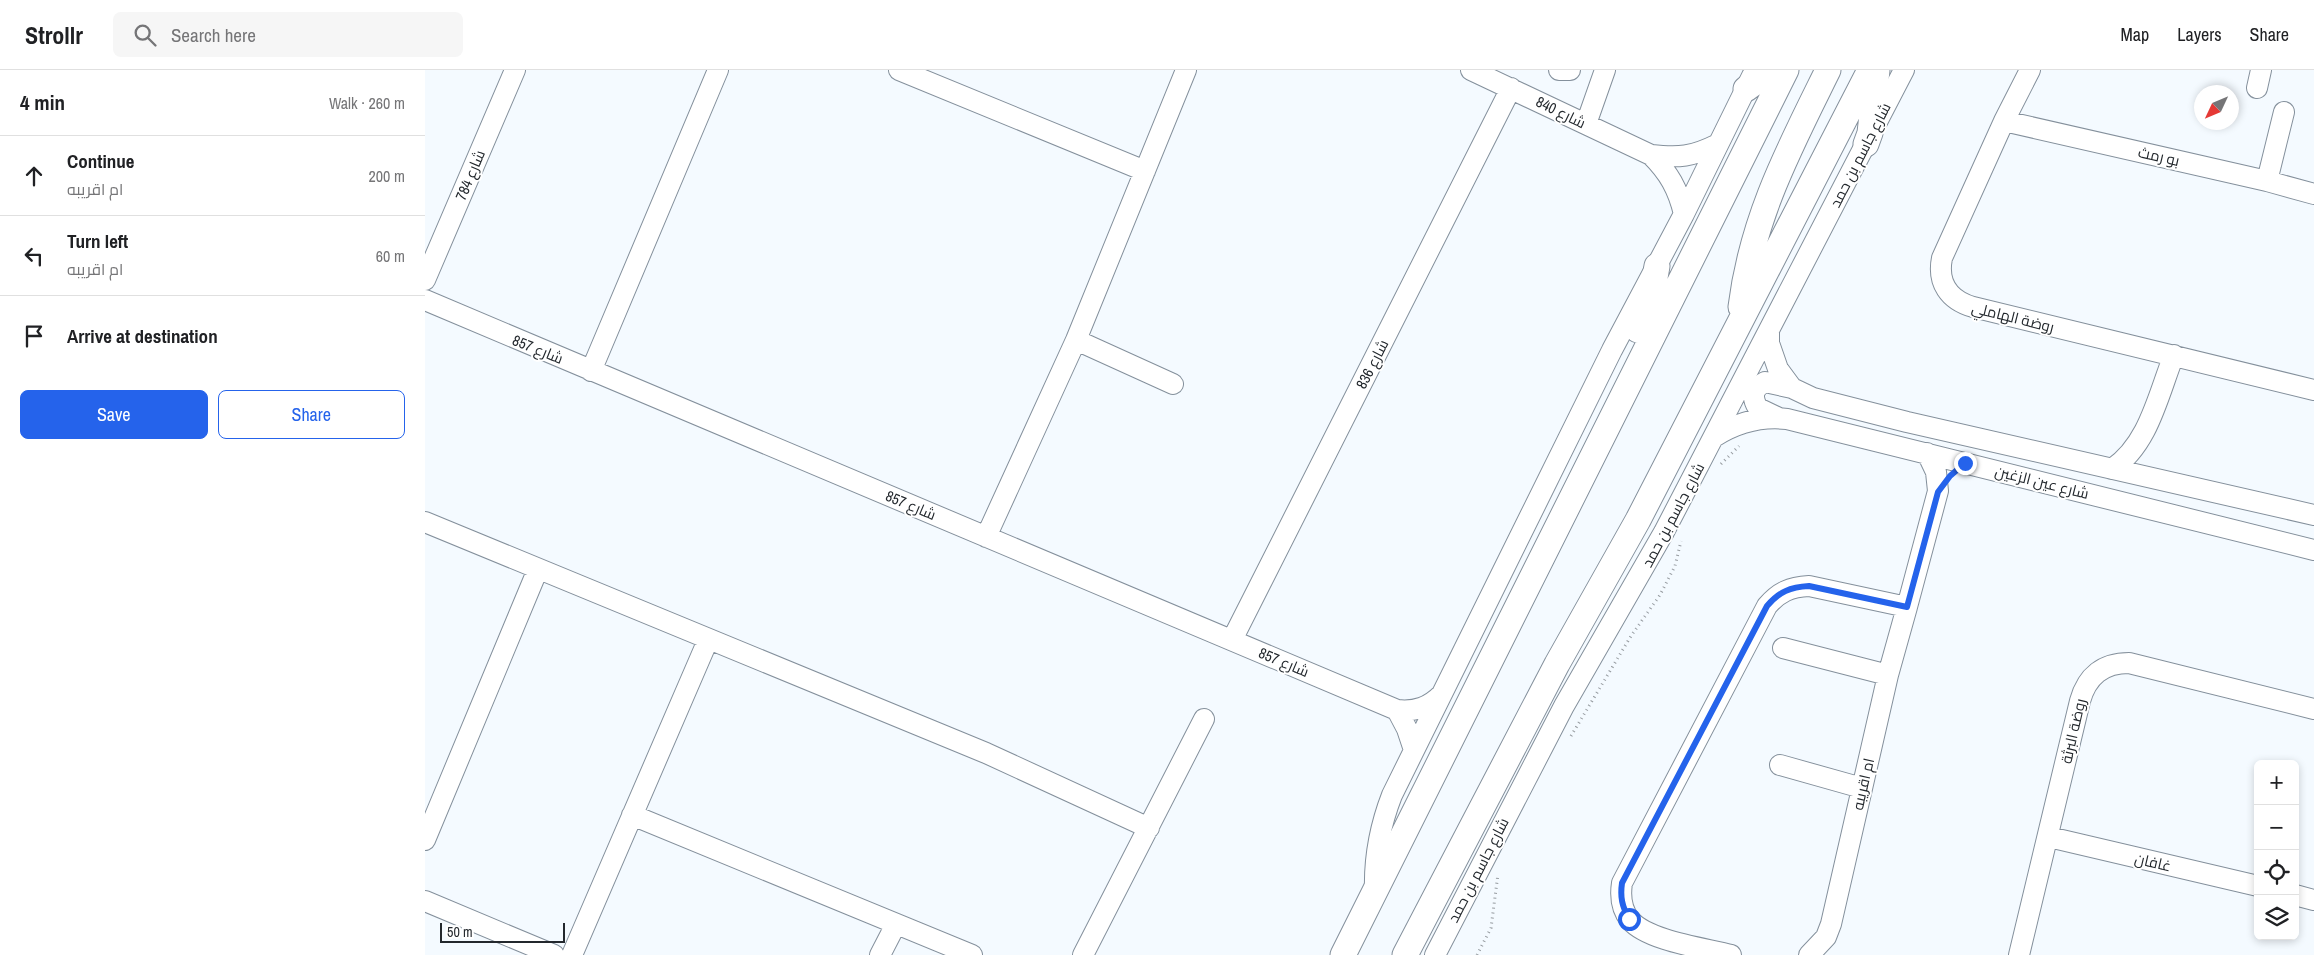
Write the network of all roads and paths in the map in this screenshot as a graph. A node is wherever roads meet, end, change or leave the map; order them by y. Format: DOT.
graph roads {
  1 [pos="515,70"];
  2 [pos="718,70"];
  3 [pos="899,70"];
  4 [pos="1186,70"];
  5 [pos="1559,70"];
  6 [pos="1569,70"];
  7 [pos="1605,70"];
  8 [pos="1772,70"];
  9 [pos="1787,70"];
  10 [pos="1828,70"];
  11 [pos="1870,70"];
  12 [pos="1877,70"];
  13 [pos="1904,70"];
  14 [pos="2030,70"];
  15 [pos="1475,71"];
  16 [pos="1750,80"];
  17 [pos="1511,88"];
  18 [pos="2285,112"];
  19 [pos="2005,121"];
  20 [pos="1586,124"];
  21 [pos="1718,144"];
  22 [pos="1866,144"];
  23 [pos="1651,156"];
  24 [pos="1145,171"];
  25 [pos="2267,181"];
  26 [pos="2314,194"];
  27 [pos="1684,214"];
  28 [pos="1657,266"];
  29 [pos="425,280"];
  30 [pos="425,300"];
  31 [pos="1739,324"];
  32 [pos="1769,330"];
  33 [pos="1076,340"];
  34 [pos="2174,355"];
  35 [pos="591,371"];
  36 [pos="1173,384"];
  37 [pos="1791,388"];
  38 [pos="2314,390"];
  39 [pos="1623,394"];
  40 [pos="1779,418"];
  41 [pos="1714,437"];
  42 [pos="2141,440"];
  43 [pos="1745,441"];
  44 [pos="1927,453"];
  45 [pos="1965,463"];
  46 [pos="1718,468"];
  47 [pos="2112,469"];
  48 [pos="2158,480"];
  49 [pos="1938,492"];
  50 [pos="2314,515"];
  51 [pos="425,522"];
  52 [pos="986,537"];
  53 [pos="1682,538"];
  54 [pos="2314,550"];
  55 [pos="538,569"];
  56 [pos="1907,607"];
  57 [pos="708,640"];
  58 [pos="1232,640"];
  59 [pos="1783,648"];
  60 [pos="1888,675"];
  61 [pos="1442,694"];
  62 [pos="2314,709"];
  63 [pos="1397,710"];
  64 [pos="1204,719"];
  65 [pos="1570,738"];
  66 [pos="1414,750"];
  67 [pos="1780,765"];
  68 [pos="1862,788"];
  69 [pos="632,815"];
  70 [pos="1149,828"];
  71 [pos="2049,837"];
  72 [pos="425,840"];
  73 [pos="1498,872"];
  74 [pos="2254,885"];
  75 [pos="1375,892"];
  76 [pos="2299,896"];
  77 [pos="2314,900"];
  78 [pos="425,901"];
  79 [pos="896,924"];
  80 [pos="1673,948"];
  81 [pos="554,955"];
  82 [pos="572,955"];
  83 [pos="880,955"];
  84 [pos="972,955"];
  85 [pos="1083,955"];
  86 [pos="1343,955"];
  87 [pos="1405,955"];
  88 [pos="1435,955"];
  89 [pos="1477,955"];
  90 [pos="1731,955"];
  91 [pos="1809,955"];
  92 [pos="2019,955"];
  1 -- 29 [label="street, شارع 784"];
  2 -- 35 [label="street"];
  3 -- 24 [label="street"];
  4 -- 24 [label="street"];
  5 -- 6 [label="street"];
  7 -- 20 [label="street"];
  8 -- 16 [label="main road"];
  9 -- 39 [label="main road"];
  10 -- 31 [label="main road"];
  11 -- 31 [label="main road, شارع جاسم بن حمد"];
  12 -- 22 [label="main road"];
  13 -- 22 [label="street, شارع جاسم بن حمد"];
  14 -- 19 [label="street, روضة الهاملي"];
  15 -- 17 [label="street, شارع 840"];
  16 -- 21 [label="street"];
  17 -- 20 [label="street, شارع 840"];
  17 -- 58 [label="street, شارع 836"];
  18 -- 25 [label="street"];
  19 -- 25 [label="street, بو رمث"];
  19 -- 34 [label="street, روضة الهاملي"];
  20 -- 23 [label="street, شارع 840"];
  21 -- 23 [label="street, شارع 840"];
  21 -- 27 [label="street"];
  22 -- 32 [label="street, شارع جاسم بن حمد"];
  23 -- 27 [label="street, شارع 840"];
  24 -- 33 [label="street"];
  25 -- 26 [label="street, بو رمث"];
  27 -- 28 [label="street"];
  28 -- 39 [label="main road"];
  28 -- 61 [label="street"];
  30 -- 35 [label="street, شارع 857"];
  31 -- 87 [label="main road, شارع جاسم بن حمد"];
  32 -- 37 [label="street"];
  32 -- 41 [label="street, شارع جاسم بن حمد"];
  33 -- 36 [label="street"];
  33 -- 52 [label="street"];
  34 -- 38 [label="street, روضة الهاملي"];
  34 -- 42 [label="street"];
  35 -- 52 [label="street, شارع 857"];
  37 -- 40 [label="street, شارع عين الزغين"];
  37 -- 47 [label="street, شارع عين الزغين"];
  39 -- 75 [label="main road"];
  40 -- 41 [label="street, شارع عين الزغين"];
  40 -- 44 [label="street, شارع عين الزغين"];
  41 -- 88 [label="street, شارع جاسم بن حمد"];
  42 -- 47 [label="street"];
  42 -- 48 [label="street"];
  43 -- 46 [label="path"];
  44 -- 45 [label="street, شارع عين الزغين"];
  44 -- 49 [label="street, ام اقريبه"];
  45 -- 49 [label="street, ام اقريبه"];
  45 -- 54 [label="street, شارع عين الزغين"];
  47 -- 48 [label="street, شارع عين الزغين"];
  48 -- 50 [label="street, شارع عين الزغين"];
  49 -- 56 [label="street, ام اقريبه"];
  51 -- 55 [label="street"];
  52 -- 58 [label="street, شارع 857"];
  53 -- 65 [label="path"];
  55 -- 57 [label="street"];
  55 -- 72 [label="street"];
  56 -- 60 [label="street, ام اقريبه"];
  56 -- 80 [label="street"];
  57 -- 69 [label="street"];
  57 -- 70 [label="street"];
  58 -- 63 [label="street, شارع 857"];
  59 -- 60 [label="street"];
  60 -- 68 [label="street, ام اقريبه"];
  61 -- 63 [label="street, شارع 857"];
  61 -- 66 [label="street"];
  62 -- 71 [label="street, روضة البرثة"];
  63 -- 66 [label="street"];
  64 -- 70 [label="street"];
  66 -- 75 [label="street"];
  67 -- 68 [label="street"];
  68 -- 91 [label="street, ام اقريبه"];
  69 -- 79 [label="street"];
  69 -- 82 [label="street"];
  70 -- 85 [label="street"];
  71 -- 74 [label="street, غافان"];
  71 -- 92 [label="street, روضة البرثة"];
  73 -- 89 [label="path"];
  75 -- 86 [label="main road"];
  76 -- 77 [label="street"];
  78 -- 81 [label="street"];
  79 -- 83 [label="street"];
  79 -- 84 [label="street"];
  80 -- 90 [label="street"];
}
